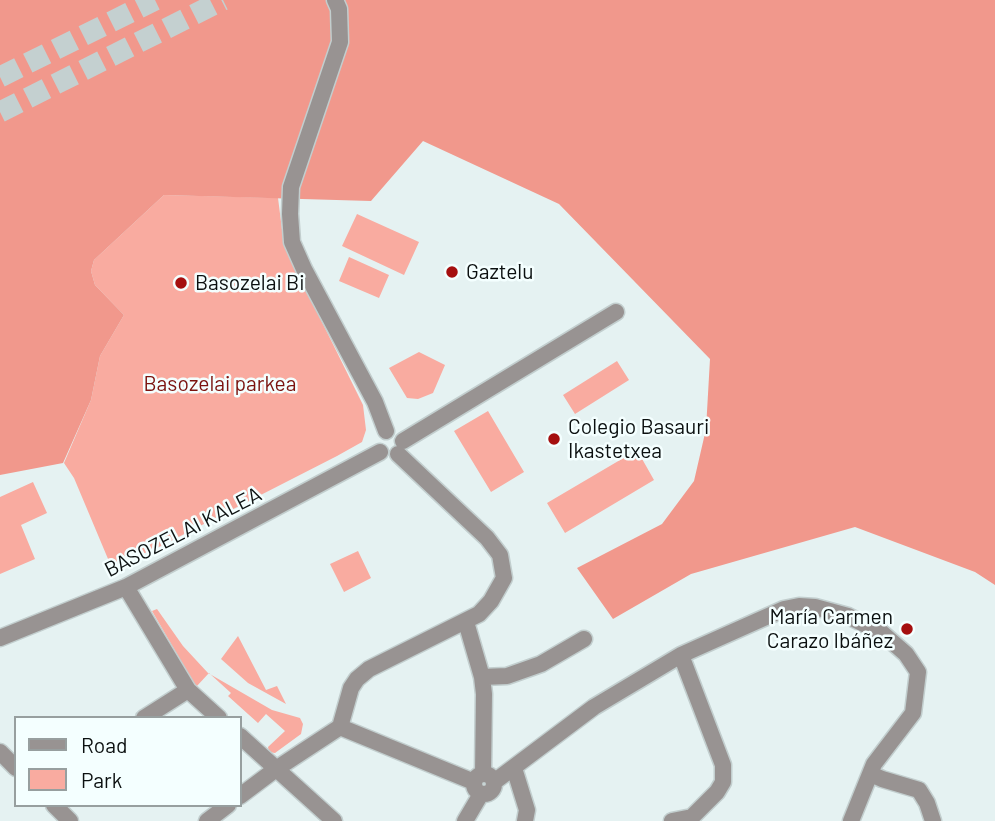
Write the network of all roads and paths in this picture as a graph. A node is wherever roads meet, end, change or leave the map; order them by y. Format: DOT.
graph roads {
  1 [pos="335,0"];
  2 [pos="616,312"];
  3 [pos="386,431"];
  4 [pos="401,447"];
  5 [pos="380,452"];
  6 [pos="125,587"];
  7 [pos="466,622"];
  8 [pos="0,638"];
  9 [pos="584,639"];
  10 [pos="681,655"];
  11 [pos="482,677"];
  12 [pos="188,690"];
  13 [pos="147,716"];
  14 [pos="217,716"];
  15 [pos="340,727"];
  16 [pos="242,738"];
  17 [pos="0,752"];
  18 [pos="14,766"];
  19 [pos="514,768"];
  20 [pos="276,769"];
  21 [pos="871,774"];
  22 [pos="483,783"];
  23 [pos="242,794"];
  24 [pos="56,807"];
  25 [pos="225,807"];
  26 [pos="70,821"];
  27 [pos="207,821"];
  28 [pos="334,821"];
  29 [pos="465,821"];
  30 [pos="525,821"];
  31 [pos="671,821"];
  32 [pos="851,821"];
  33 [pos="933,821"];
  1 -- 3 [label="street"];
  2 -- 4 [label="street"];
  3 -- 4 [label="street"];
  3 -- 5 [label="street"];
  4 -- 5 [label="street"];
  4 -- 7 [label="street"];
  5 -- 6 [label="street, BASOZELAI KALEA"];
  6 -- 8 [label="street, BASOZELAI KALEA"];
  6 -- 12 [label="street"];
  7 -- 11 [label="street"];
  7 -- 15 [label="street"];
  9 -- 11 [label="street"];
  10 -- 19 [label="street"];
  10 -- 21 [label="street"];
  10 -- 31 [label="street"];
  11 -- 22 [label="street"];
  12 -- 13 [label="street"];
  12 -- 14 [label="street"];
  15 -- 20 [label="street"];
  15 -- 22 [label="street"];
  16 -- 20 [label="street"];
  17 -- 18 [label="street"];
  19 -- 22 [label="street"];
  19 -- 30 [label="street"];
  20 -- 23 [label="street"];
  20 -- 28 [label="street"];
  21 -- 32 [label="street"];
  21 -- 33 [label="street"];
  22 -- 29 [label="street"];
  24 -- 26 [label="street"];
  25 -- 27 [label="street"];
}
